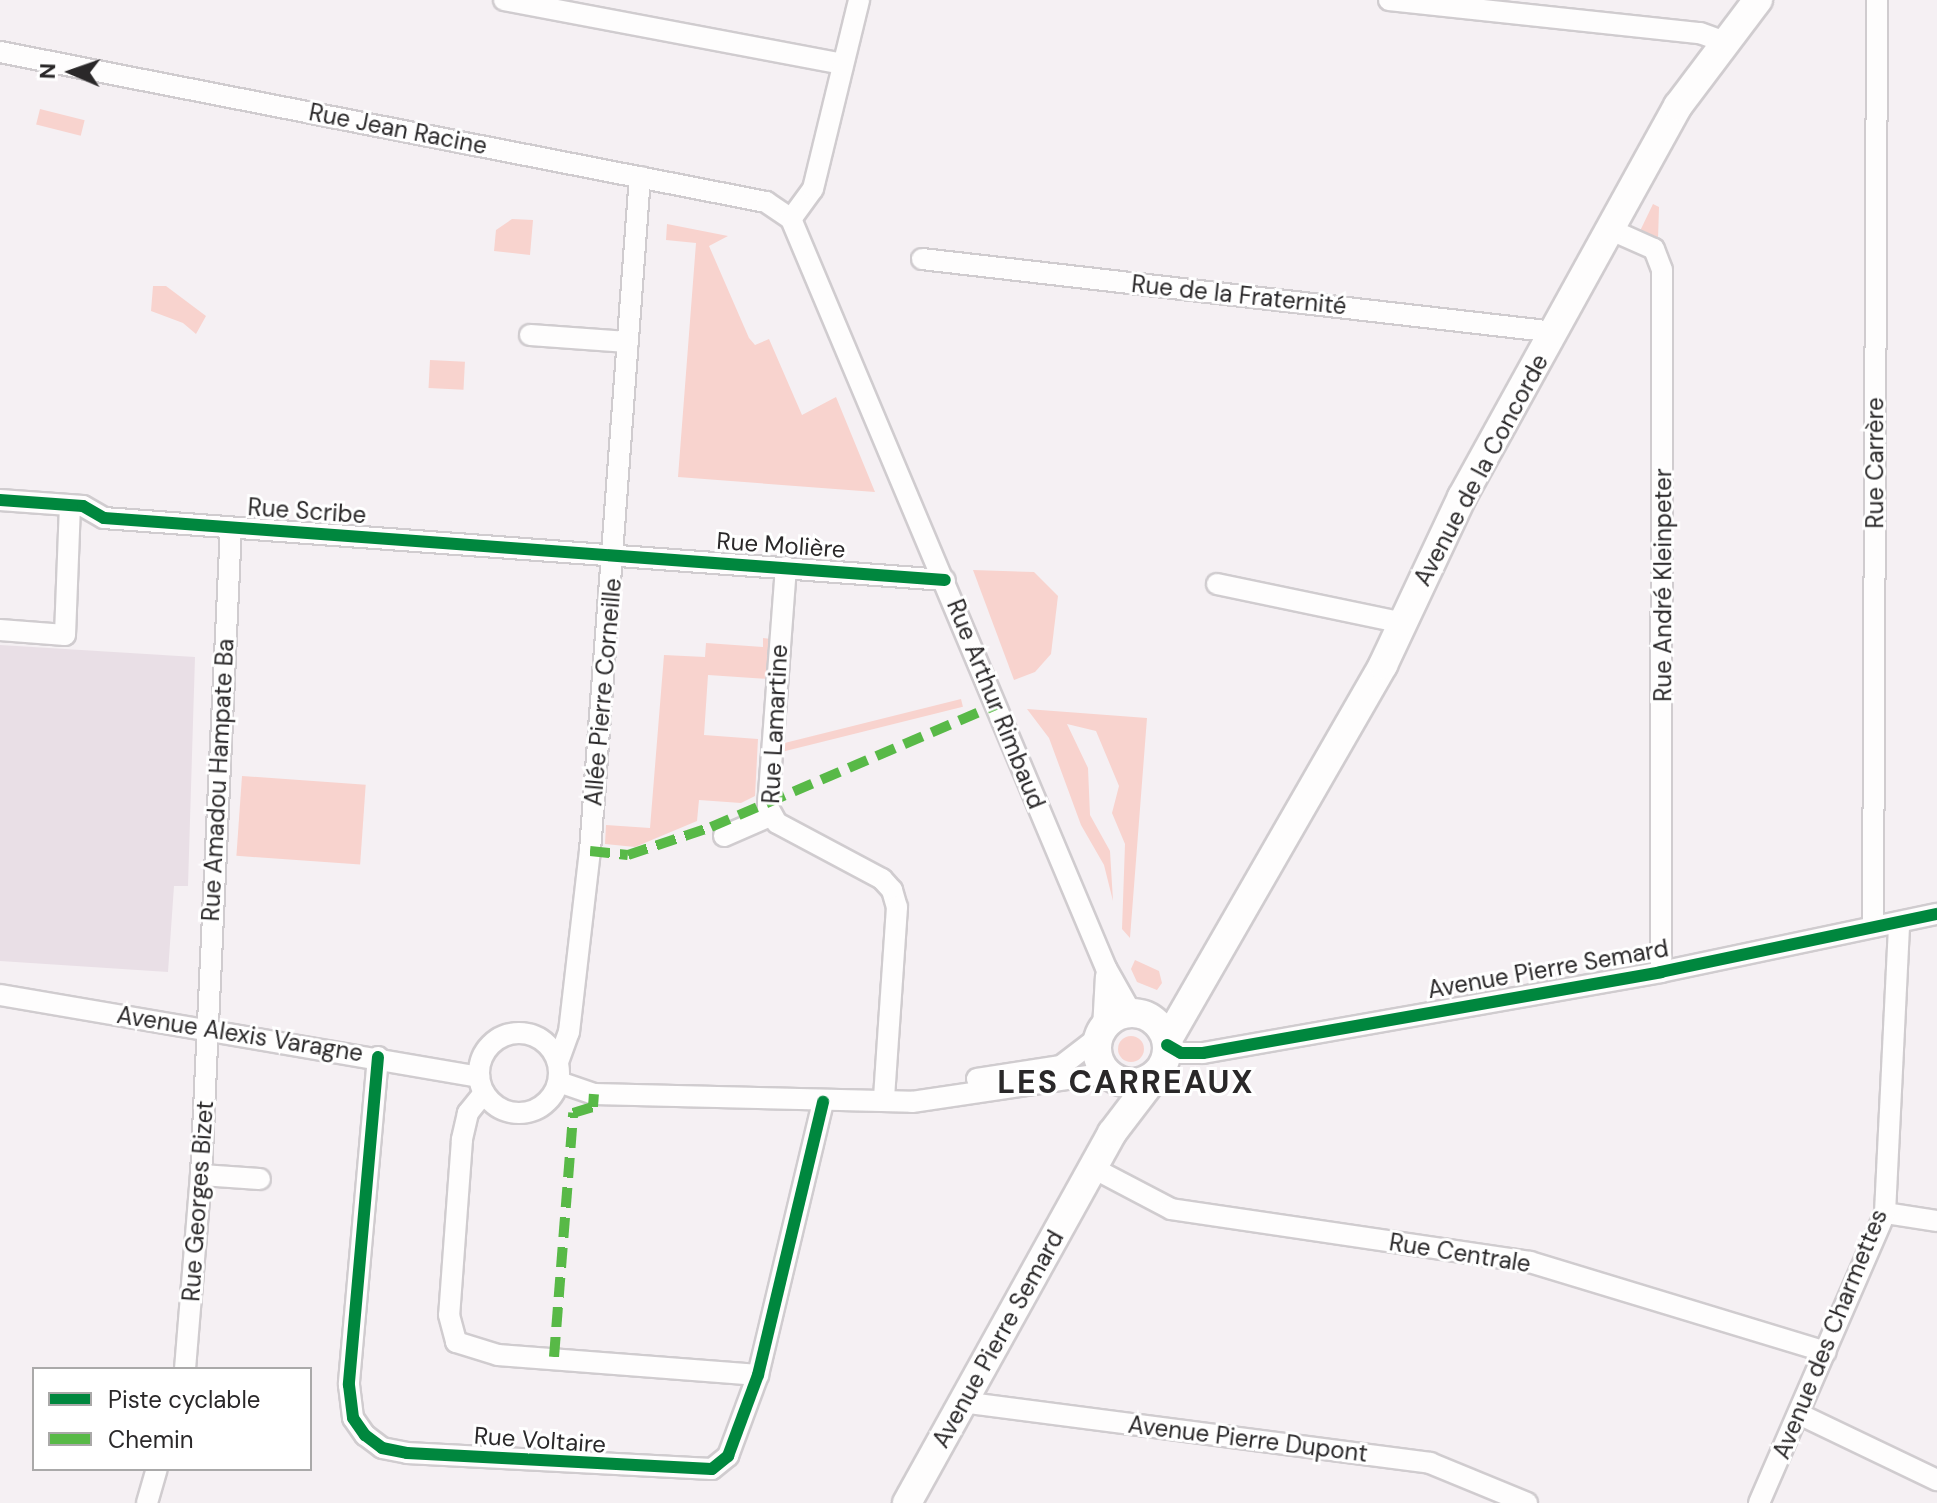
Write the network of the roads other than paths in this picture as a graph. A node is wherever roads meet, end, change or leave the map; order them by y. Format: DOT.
graph roads {
  1 [pos="504,0"];
  2 [pos="859,0"];
  3 [pos="1389,0"];
  4 [pos="1877,0"];
  5 [pos="1757,2"];
  6 [pos="1725,42"];
  7 [pos="0,52"];
  8 [pos="843,64"];
  9 [pos="640,177"];
  10 [pos="791,219"];
  11 [pos="1609,229"];
  12 [pos="922,259"];
  13 [pos="1555,332"];
  14 [pos="530,335"];
  15 [pos="628,342"];
  16 [pos="0,500"];
  17 [pos="70,506"];
  18 [pos="231,528"];
  19 [pos="614,556"];
  20 [pos="786,567"];
  21 [pos="945,580"];
  22 [pos="1217,584"];
  23 [pos="1404,623"];
  24 [pos="0,630"];
  25 [pos="770,816"];
  26 [pos="724,836"];
  27 [pos="1937,914"];
  28 [pos="1899,922"];
  29 [pos="1873,927"];
  30 [pos="1106,968"];
  31 [pos="1661,972"];
  32 [pos="1195,984"];
  33 [pos="0,995"];
  34 [pos="1134,1014"];
  35 [pos="1102,1032"];
  36 [pos="209,1033"];
  37 [pos="1167,1043"];
  38 [pos="378,1057"];
  39 [pos="559,1072"];
  40 [pos="1109,1074"];
  41 [pos="1157,1074"];
  42 [pos="481,1085"];
  43 [pos="886,1098"];
  44 [pos="823,1102"];
  45 [pos="1112,1133"];
  46 [pos="1093,1168"];
  47 [pos="201,1175"];
  48 [pos="260,1179"];
  49 [pos="1885,1213"];
  50 [pos="1937,1221"];
  51 [pos="1826,1352"];
  52 [pos="185,1367"];
  53 [pos="758,1375"];
  54 [pos="962,1402"];
  55 [pos="1799,1414"];
  56 [pos="156,1471"];
  57 [pos="1937,1480"];
  58 [pos="147,1503"];
  59 [pos="907,1503"];
  60 [pos="1527,1503"];
  61 [pos="1759,1503"];
  1 -- 8 [label="street"];
  2 -- 8 [label="street"];
  3 -- 6 [label="street"];
  4 -- 29 [label="street, Rue Carrère"];
  5 -- 6 [label="main road, Avenue de la Concorde"];
  6 -- 11 [label="main road, Avenue de la Concorde"];
  7 -- 9 [label="street, Rue Jean Racine"];
  8 -- 10 [label="street"];
  9 -- 10 [label="street, Rue Jean Racine"];
  9 -- 15 [label="street, Allée Pierre Corneille"];
  10 -- 21 [label="street, Rue Arthur Rimbaud"];
  11 -- 13 [label="main road, Avenue de la Concorde"];
  11 -- 31 [label="street, Rue André Kleinpeter"];
  12 -- 13 [label="street, Rue de la Fraternité"];
  13 -- 23 [label="main road, Avenue de la Concorde"];
  14 -- 15 [label="street"];
  15 -- 19 [label="street, Allée Pierre Corneille"];
  16 -- 17 [label="street, Rue Scribe"];
  17 -- 18 [label="street, Rue Scribe"];
  17 -- 24 [label="street"];
  18 -- 19 [label="street, Rue Scribe"];
  18 -- 36 [label="street, Rue Amadou Hampate Ba"];
  19 -- 20 [label="street, Rue Molière"];
  19 -- 39 [label="street, Allée Pierre Corneille"];
  20 -- 21 [label="street, Rue Molière"];
  20 -- 25 [label="street, Rue Lamartine"];
  21 -- 30 [label="street, Rue Arthur Rimbaud"];
  22 -- 23 [label="street"];
  23 -- 32 [label="main road, Avenue de la Concorde"];
  25 -- 26 [label="street"];
  25 -- 43 [label="street, Rue Lamartine"];
  27 -- 28 [label="street, Avenue Pierre Semard"];
  28 -- 29 [label="street, Avenue Pierre Semard"];
  28 -- 49 [label="street, Avenue des Charmettes"];
  29 -- 31 [label="street, Avenue Pierre Semard"];
  30 -- 34 [label="street, Rue Arthur Rimbaud"];
  30 -- 35 [label="street"];
  31 -- 37 [label="street, Avenue Pierre Semard"];
  32 -- 34 [label="main road, Avenue de la Concorde"];
  32 -- 37 [label="main road, Avenue de la Concorde"];
  33 -- 36 [label="street, Avenue Alexis Varagne"];
  34 -- 35 [label="main road"];
  34 -- 37 [label="main road"];
  35 -- 40 [label="main road"];
  35 -- 43 [label="street"];
  36 -- 38 [label="street, Avenue Alexis Varagne"];
  36 -- 47 [label="street, Rue Georges Bizet"];
  37 -- 41 [label="main road"];
  38 -- 42 [label="street, Avenue Alexis Varagne"];
  38 -- 53 [label="street, Rue Voltaire"];
  39 -- 42 [label="street, Avenue Alexis Varagne"];
  39 -- 42 [label="street"];
  39 -- 44 [label="street"];
  40 -- 41 [label="main road"];
  40 -- 43 [label="street"];
  40 -- 45 [label="main road"];
  41 -- 45 [label="main road"];
  42 -- 53 [label="street"];
  43 -- 44 [label="street"];
  44 -- 53 [label="street, Rue Voltaire"];
  45 -- 46 [label="main road, Avenue Pierre Semard"];
  46 -- 51 [label="street, Rue Centrale"];
  46 -- 54 [label="main road, Avenue Pierre Semard"];
  47 -- 48 [label="street"];
  47 -- 52 [label="street, Rue Georges Bizet"];
  49 -- 50 [label="street"];
  49 -- 51 [label="street, Avenue des Charmettes"];
  51 -- 55 [label="street, Avenue des Charmettes"];
  54 -- 59 [label="main road, Avenue Pierre Semard"];
  54 -- 60 [label="street, Avenue Pierre Dupont"];
  55 -- 57 [label="street"];
  55 -- 61 [label="street, Avenue des Charmettes"];
  56 -- 58 [label="street"];
}
